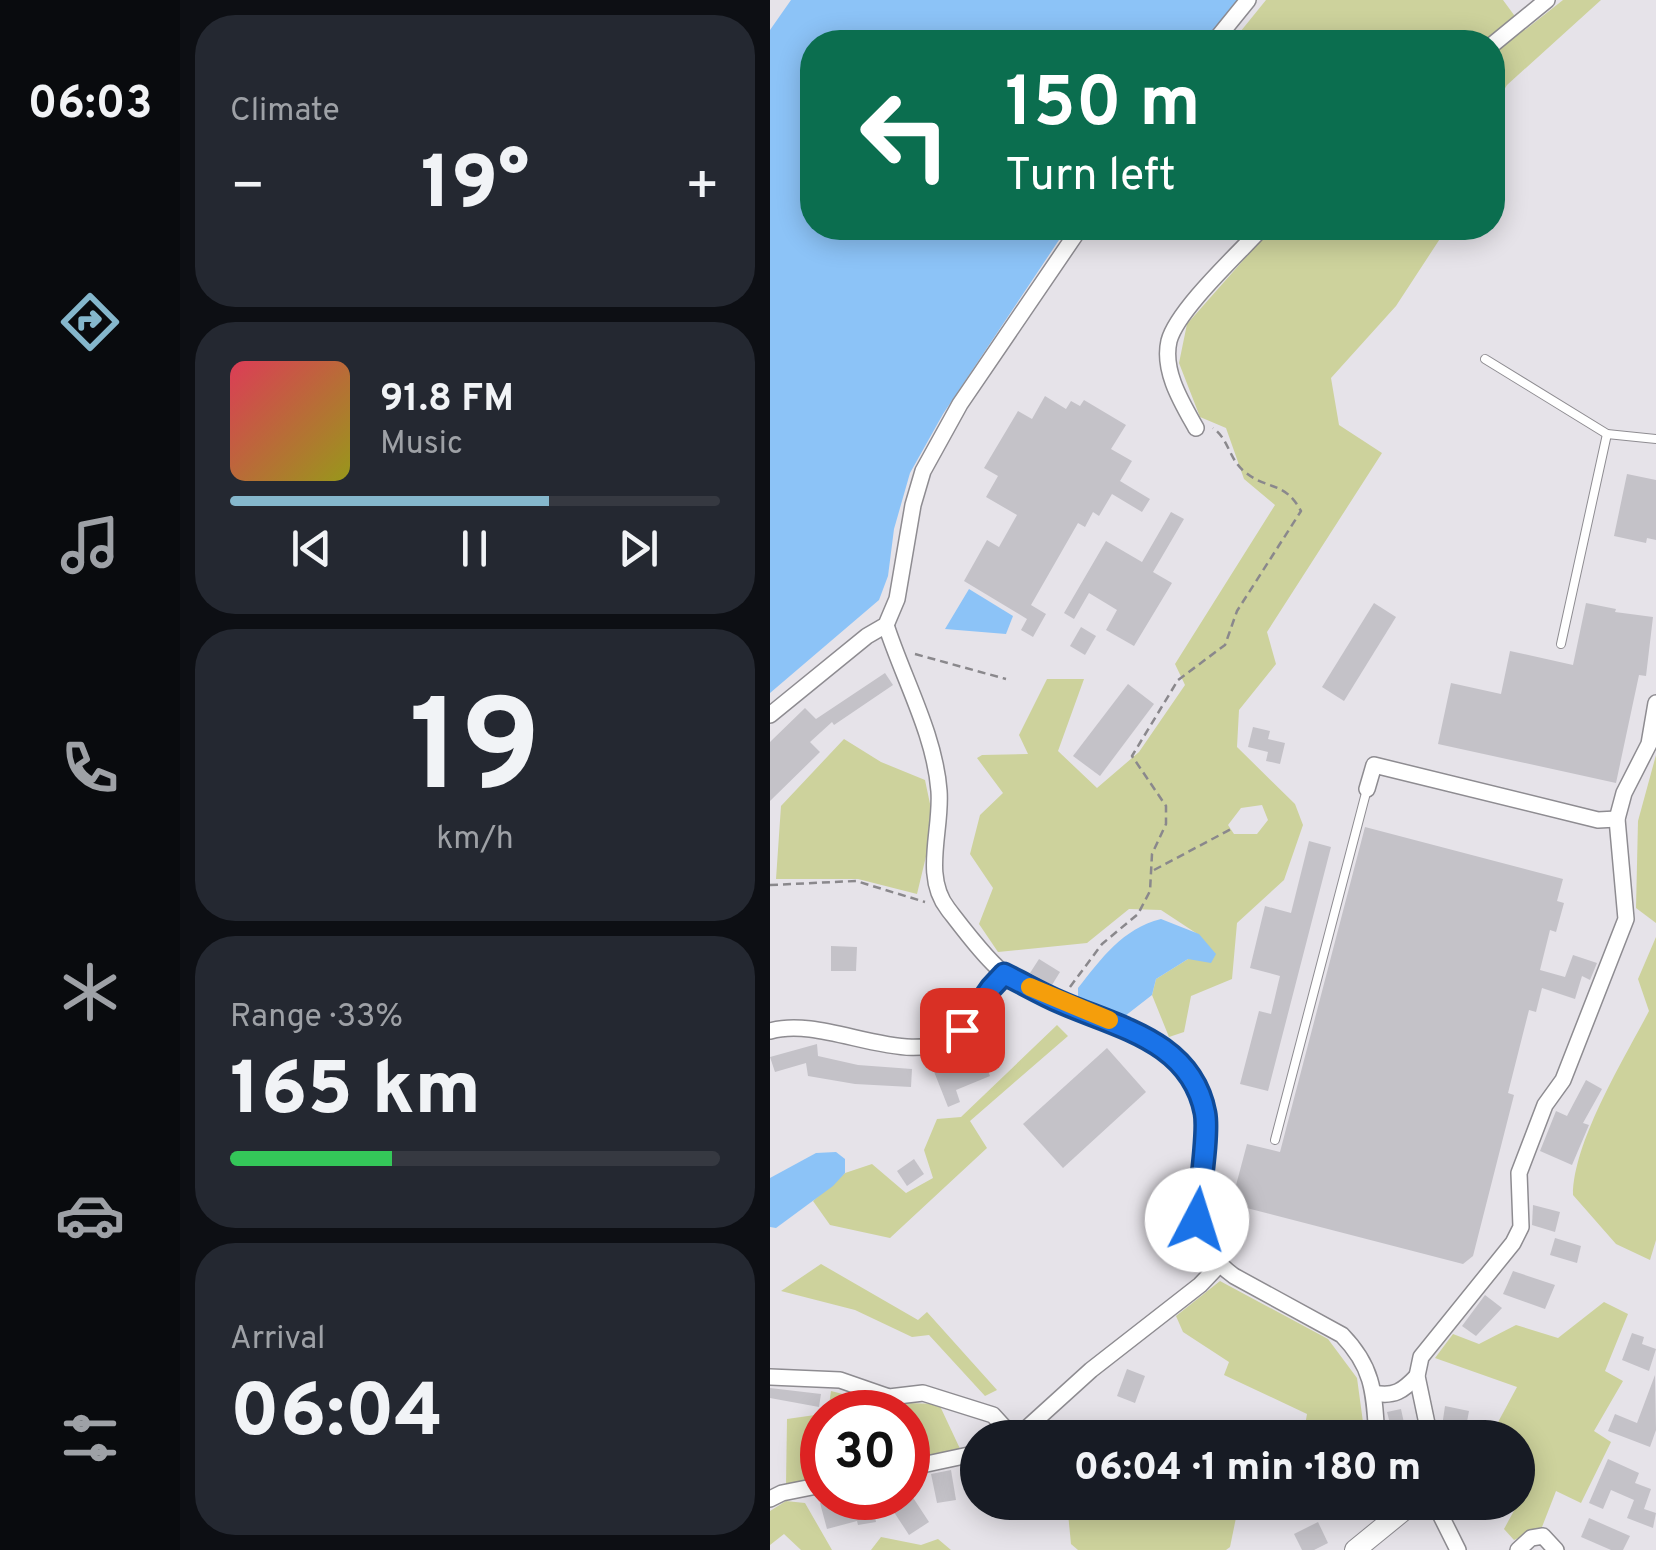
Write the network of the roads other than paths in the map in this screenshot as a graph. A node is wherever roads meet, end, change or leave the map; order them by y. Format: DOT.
graph roads {
  1 [pos="1248,0"];
  2 [pos="1547,0"];
  3 [pos="1224,30"];
  4 [pos="1505,34"];
  5 [pos="1072,240"];
  6 [pos="1251,240"];
  7 [pos="1485,359"];
  8 [pos="1196,428"];
  9 [pos="1607,434"];
  10 [pos="1656,439"];
  11 [pos="886,625"];
  12 [pos="1561,644"];
  13 [pos="1656,703"];
  14 [pos="770,715"];
  15 [pos="1367,789"];
  16 [pos="1617,819"];
  17 [pos="1004,974"];
  18 [pos="770,1031"];
  19 [pos="1275,1140"];
  20 [pos="1219,1266"];
  21 [pos="1417,1376"];
  22 [pos="770,1377"];
  23 [pos="1374,1393"];
  24 [pos="998,1420"];
  25 [pos="1035,1420"];
  26 [pos="1376,1420"];
  27 [pos="1426,1420"];
  28 [pos="960,1458"];
  29 [pos="930,1464"];
  30 [pos="800,1489"];
  31 [pos="770,1499"];
  32 [pos="1390,1520"];
  33 [pos="1442,1520"];
  34 [pos="1355,1550"];
  35 [pos="1458,1550"];
  36 [pos="1518,1550"];
  37 [pos="1556,1550"];
  1 -- 3 [label="street"];
  2 -- 4 [label="street"];
  5 -- 11 [label="street"];
  6 -- 8 [label="street"];
  7 -- 9 [label="lane"];
  9 -- 10 [label="lane"];
  9 -- 12 [label="lane"];
  11 -- 14 [label="street"];
  11 -- 17 [label="street"];
  13 -- 16 [label="street"];
  15 -- 16 [label="street"];
  15 -- 19 [label="lane"];
  16 -- 21 [label="street"];
  17 -- 18 [label="street"];
  17 -- 20 [label="street"];
  20 -- 23 [label="street"];
  20 -- 25 [label="street"];
  21 -- 23 [label="street"];
  21 -- 27 [label="street"];
  22 -- 24 [label="street"];
  23 -- 26 [label="street"];
  28 -- 29 [label="street"];
  30 -- 31 [label="street"];
  32 -- 34 [label="street"];
  33 -- 35 [label="street"];
  36 -- 37 [label="street"];
}
